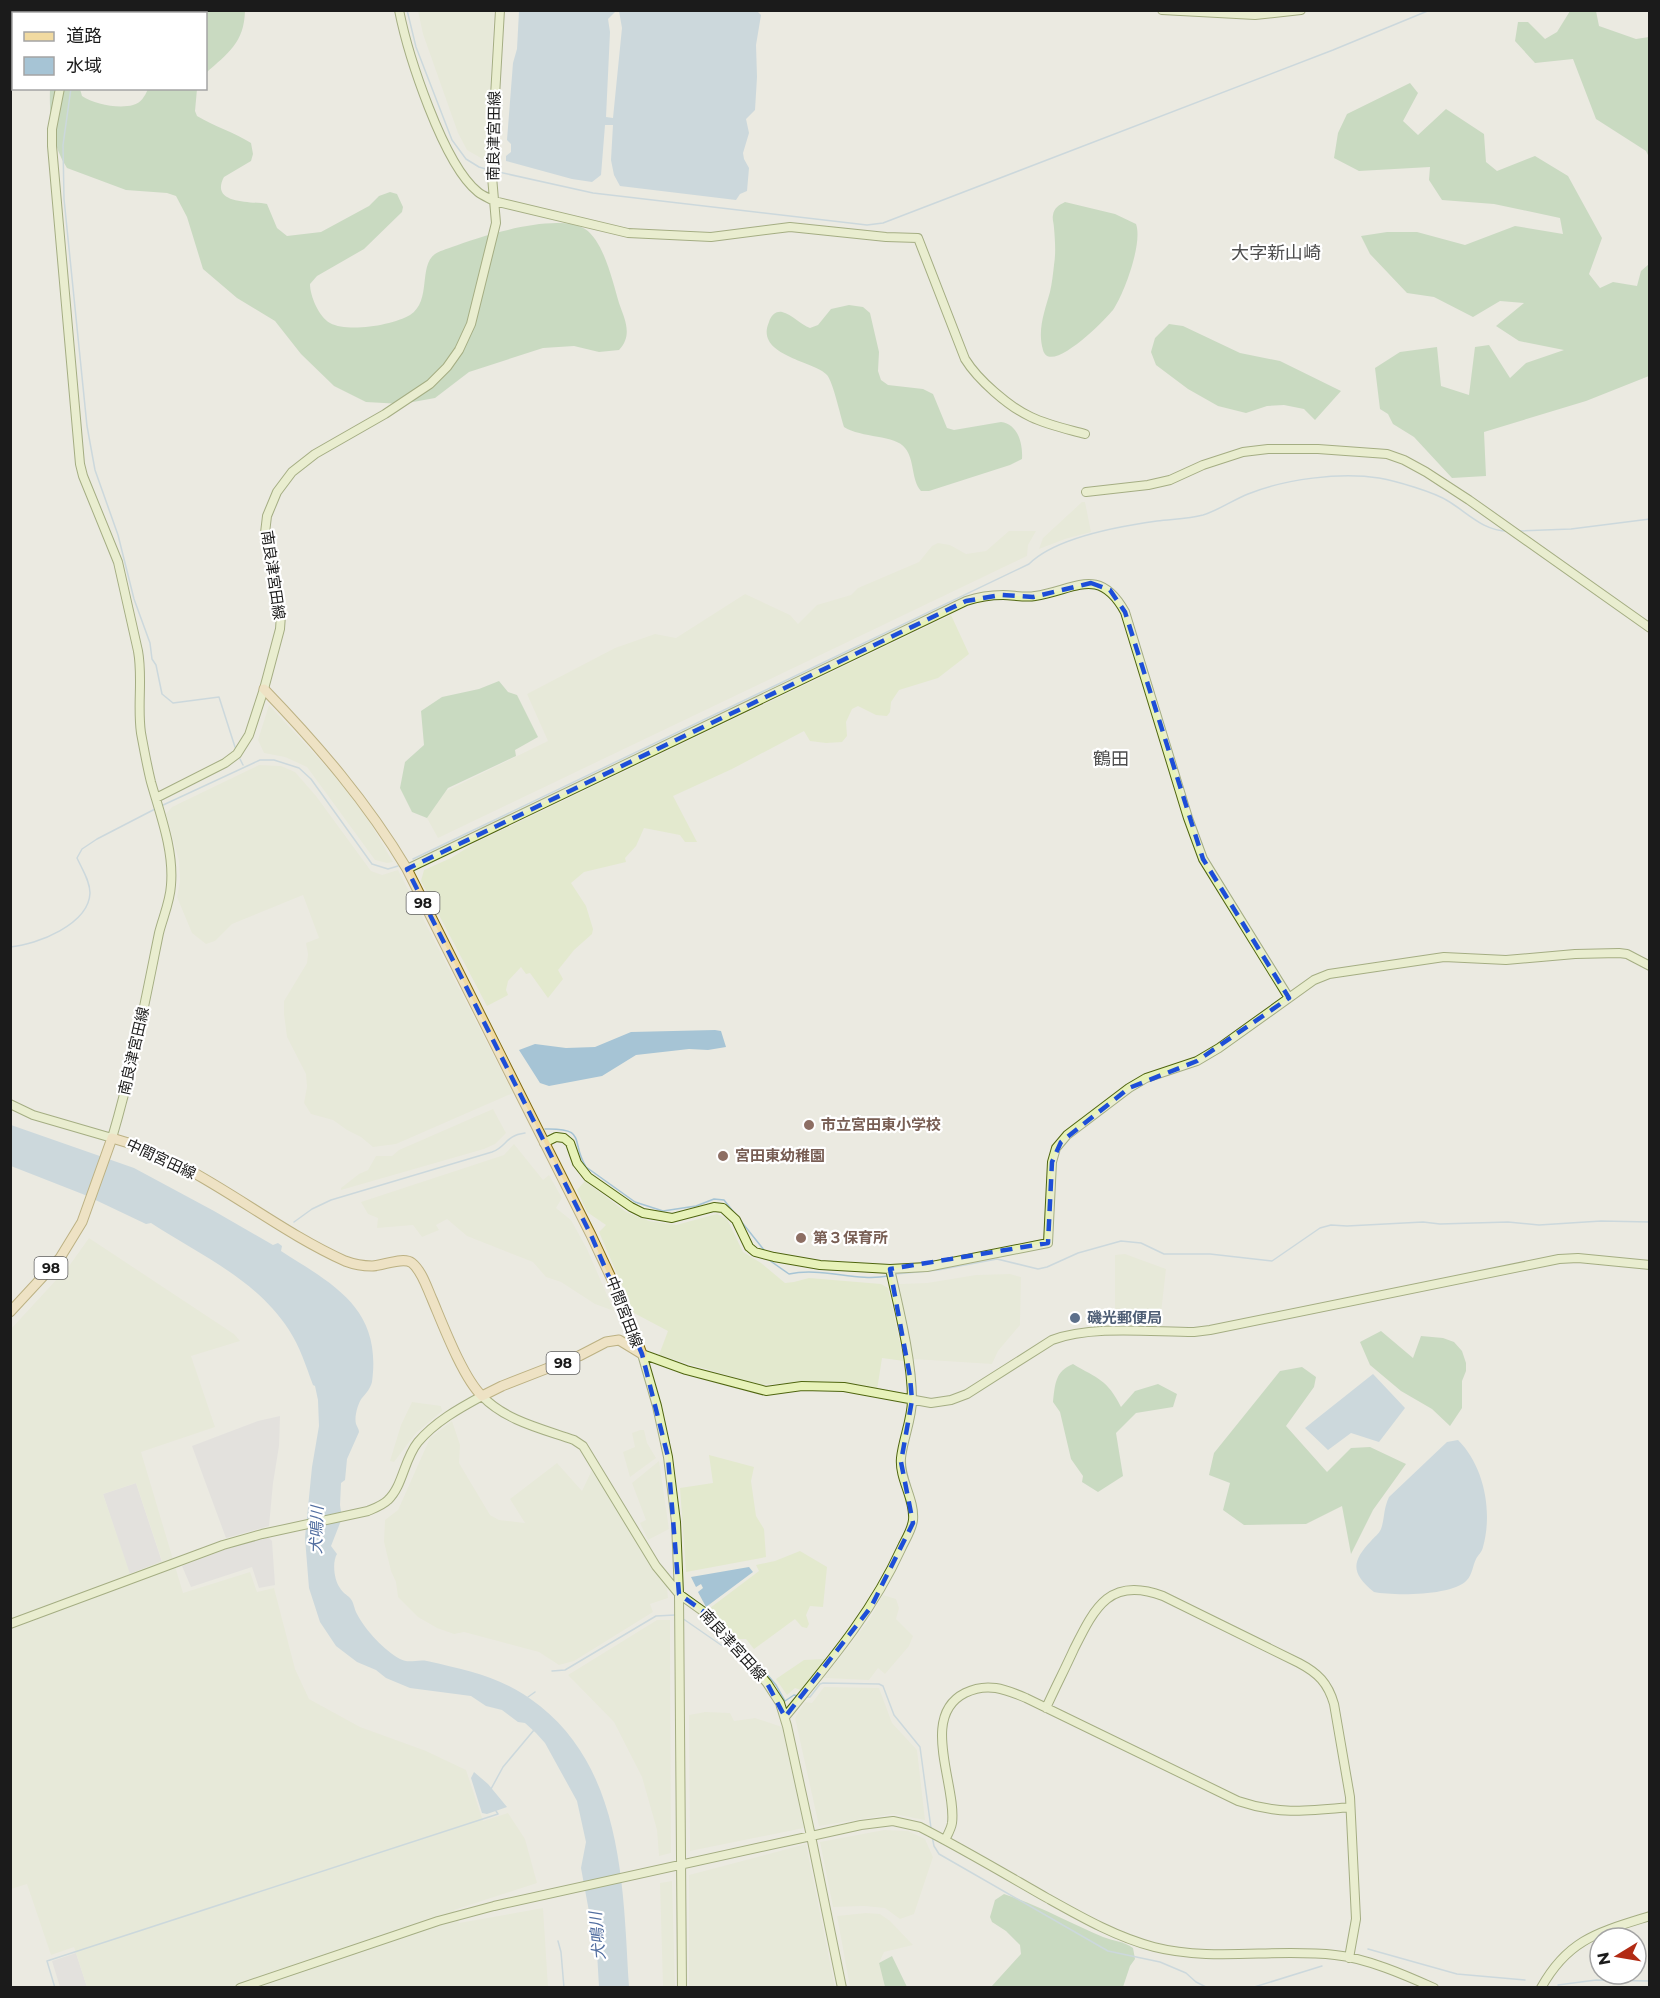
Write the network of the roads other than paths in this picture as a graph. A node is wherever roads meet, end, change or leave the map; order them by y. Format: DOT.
graph roads {
  1 [pos="399,10"];
  2 [pos="500,10"];
  3 [pos="1162,10"];
  4 [pos="1301,10"];
  5 [pos="60,90"];
  6 [pos="495,201"];
  7 [pos="1085,434"];
  8 [pos="1086,492"];
  9 [pos="1650,628"];
  10 [pos="264,689"];
  11 [pos="156,798"];
  12 [pos="407,869"];
  13 [pos="1650,966"];
  14 [pos="1289,998"];
  15 [pos="10,1104"];
  16 [pos="110,1141"];
  17 [pos="544,1143"];
  18 [pos="1650,1265"];
  19 [pos="890,1273"];
  20 [pos="10,1312"];
  21 [pos="642,1354"];
  22 [pos="482,1396"];
  23 [pos="912,1400"];
  24 [pos="679,1594"];
  25 [pos="10,1624"];
  26 [pos="1046,1708"];
  27 [pos="785,1717"];
  28 [pos="1350,1808"];
  29 [pos="811,1836"];
  30 [pos="945,1840"];
  31 [pos="681,1866"];
  32 [pos="1650,1916"];
  33 [pos="1348,1958"];
  34 [pos="240,1988"];
  35 [pos="682,1988"];
  36 [pos="842,1988"];
  37 [pos="1434,1988"];
  38 [pos="1541,1988"];
  1 -- 6 [label="street"];
  2 -- 6 [label="street, 南良津宮田線"];
  3 -- 4 [label="street"];
  5 -- 11 [label="street"];
  6 -- 7 [label="street"];
  6 -- 10 [label="street, 南良津宮田線"];
  8 -- 9 [label="street"];
  10 -- 11 [label="street, 南良津宮田線"];
  10 -- 12 [label="main road, 中間宮田線 / 98"];
  11 -- 16 [label="street, 南良津宮田線"];
  12 -- 14 [label="street"];
  12 -- 17 [label="main road, 中間宮田線 / 98"];
  13 -- 14 [label="street"];
  14 -- 19 [label="street"];
  15 -- 16 [label="street"];
  16 -- 20 [label="main road, 中間宮田線 / 98"];
  16 -- 22 [label="main road, 中間宮田線"];
  17 -- 19 [label="street"];
  17 -- 21 [label="main road, 中間宮田線 / 98"];
  18 -- 23 [label="street"];
  19 -- 23 [label="street"];
  21 -- 22 [label="main road, 中間宮田線 / 98"];
  21 -- 23 [label="street"];
  21 -- 24 [label="street"];
  22 -- 24 [label="street, 南良津宮田線"];
  22 -- 25 [label="street"];
  23 -- 27 [label="street"];
  24 -- 27 [label="street, 南良津宮田線"];
  24 -- 31 [label="street"];
  26 -- 28 [label="street"];
  26 -- 28 [label="street"];
  26 -- 30 [label="street"];
  27 -- 29 [label="street, 南良津宮田線"];
  28 -- 33 [label="street"];
  29 -- 30 [label="street"];
  29 -- 31 [label="street"];
  29 -- 36 [label="street, 南良津宮田線"];
  30 -- 33 [label="street"];
  31 -- 34 [label="street"];
  31 -- 35 [label="street"];
  32 -- 38 [label="street"];
  33 -- 37 [label="street"];
}
